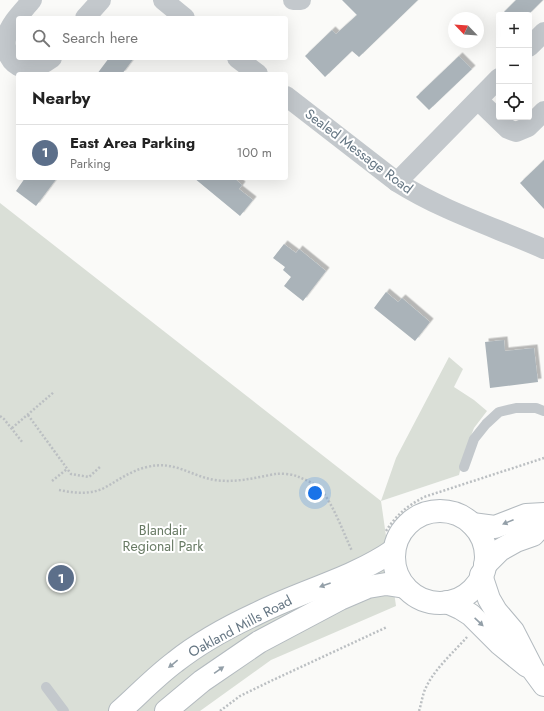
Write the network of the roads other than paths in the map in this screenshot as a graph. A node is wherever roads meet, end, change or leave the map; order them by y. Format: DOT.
graph roads {
  1 [pos="32,0"];
  2 [pos="101,0"];
  3 [pos="293,0"];
  4 [pos="302,0"];
  5 [pos="19,16"];
  6 [pos="88,16"];
  7 [pos="16,19"];
  8 [pos="544,32"];
  9 [pos="532,44"];
  10 [pos="49,60"];
  11 [pos="240,60"];
  12 [pos="255,72"];
  13 [pos="496,81"];
  14 [pos="288,98"];
  15 [pos="478,100"];
  16 [pos="544,111"];
  17 [pos="397,182"];
  18 [pos="544,249"];
  19 [pos="544,411"];
  20 [pos="464,467"];
  21 [pos="544,514"];
  22 [pos="472,524"];
  23 [pos="544,524"];
  24 [pos="390,541"];
  25 [pos="483,570"];
  26 [pos="406,587"];
  27 [pos="447,602"];
  28 [pos="539,677"];
  29 [pos="46,687"];
  30 [pos="64,711"];
  31 [pos="120,711"];
  32 [pos="166,711"];
  1 -- 5 [label="street"];
  2 -- 6 [label="street"];
  3 -- 4 [label="street"];
  7 -- 10 [label="street"];
  8 -- 9 [label="street"];
  11 -- 12 [label="street"];
  13 -- 15 [label="street"];
  14 -- 17 [label="street, Sealed Message Road"];
  15 -- 16 [label="street"];
  15 -- 17 [label="street"];
  17 -- 18 [label="street, Sealed Message Road"];
  19 -- 20 [label="lane"];
  21 -- 22 [label="street, one-way"];
  22 -- 24 [label="street"];
  22 -- 25 [label="street"];
  23 -- 25 [label="street"];
  24 -- 26 [label="street"];
  24 -- 31 [label="street, Oakland Mills Road, one-way"];
  25 -- 27 [label="street"];
  25 -- 28 [label="street"];
  26 -- 27 [label="street"];
  32 -- 26 [label="street, Oakland Mills Road, one-way"];
  27 -- 28 [label="street, one-way"];
  29 -- 30 [label="lane"];
}
